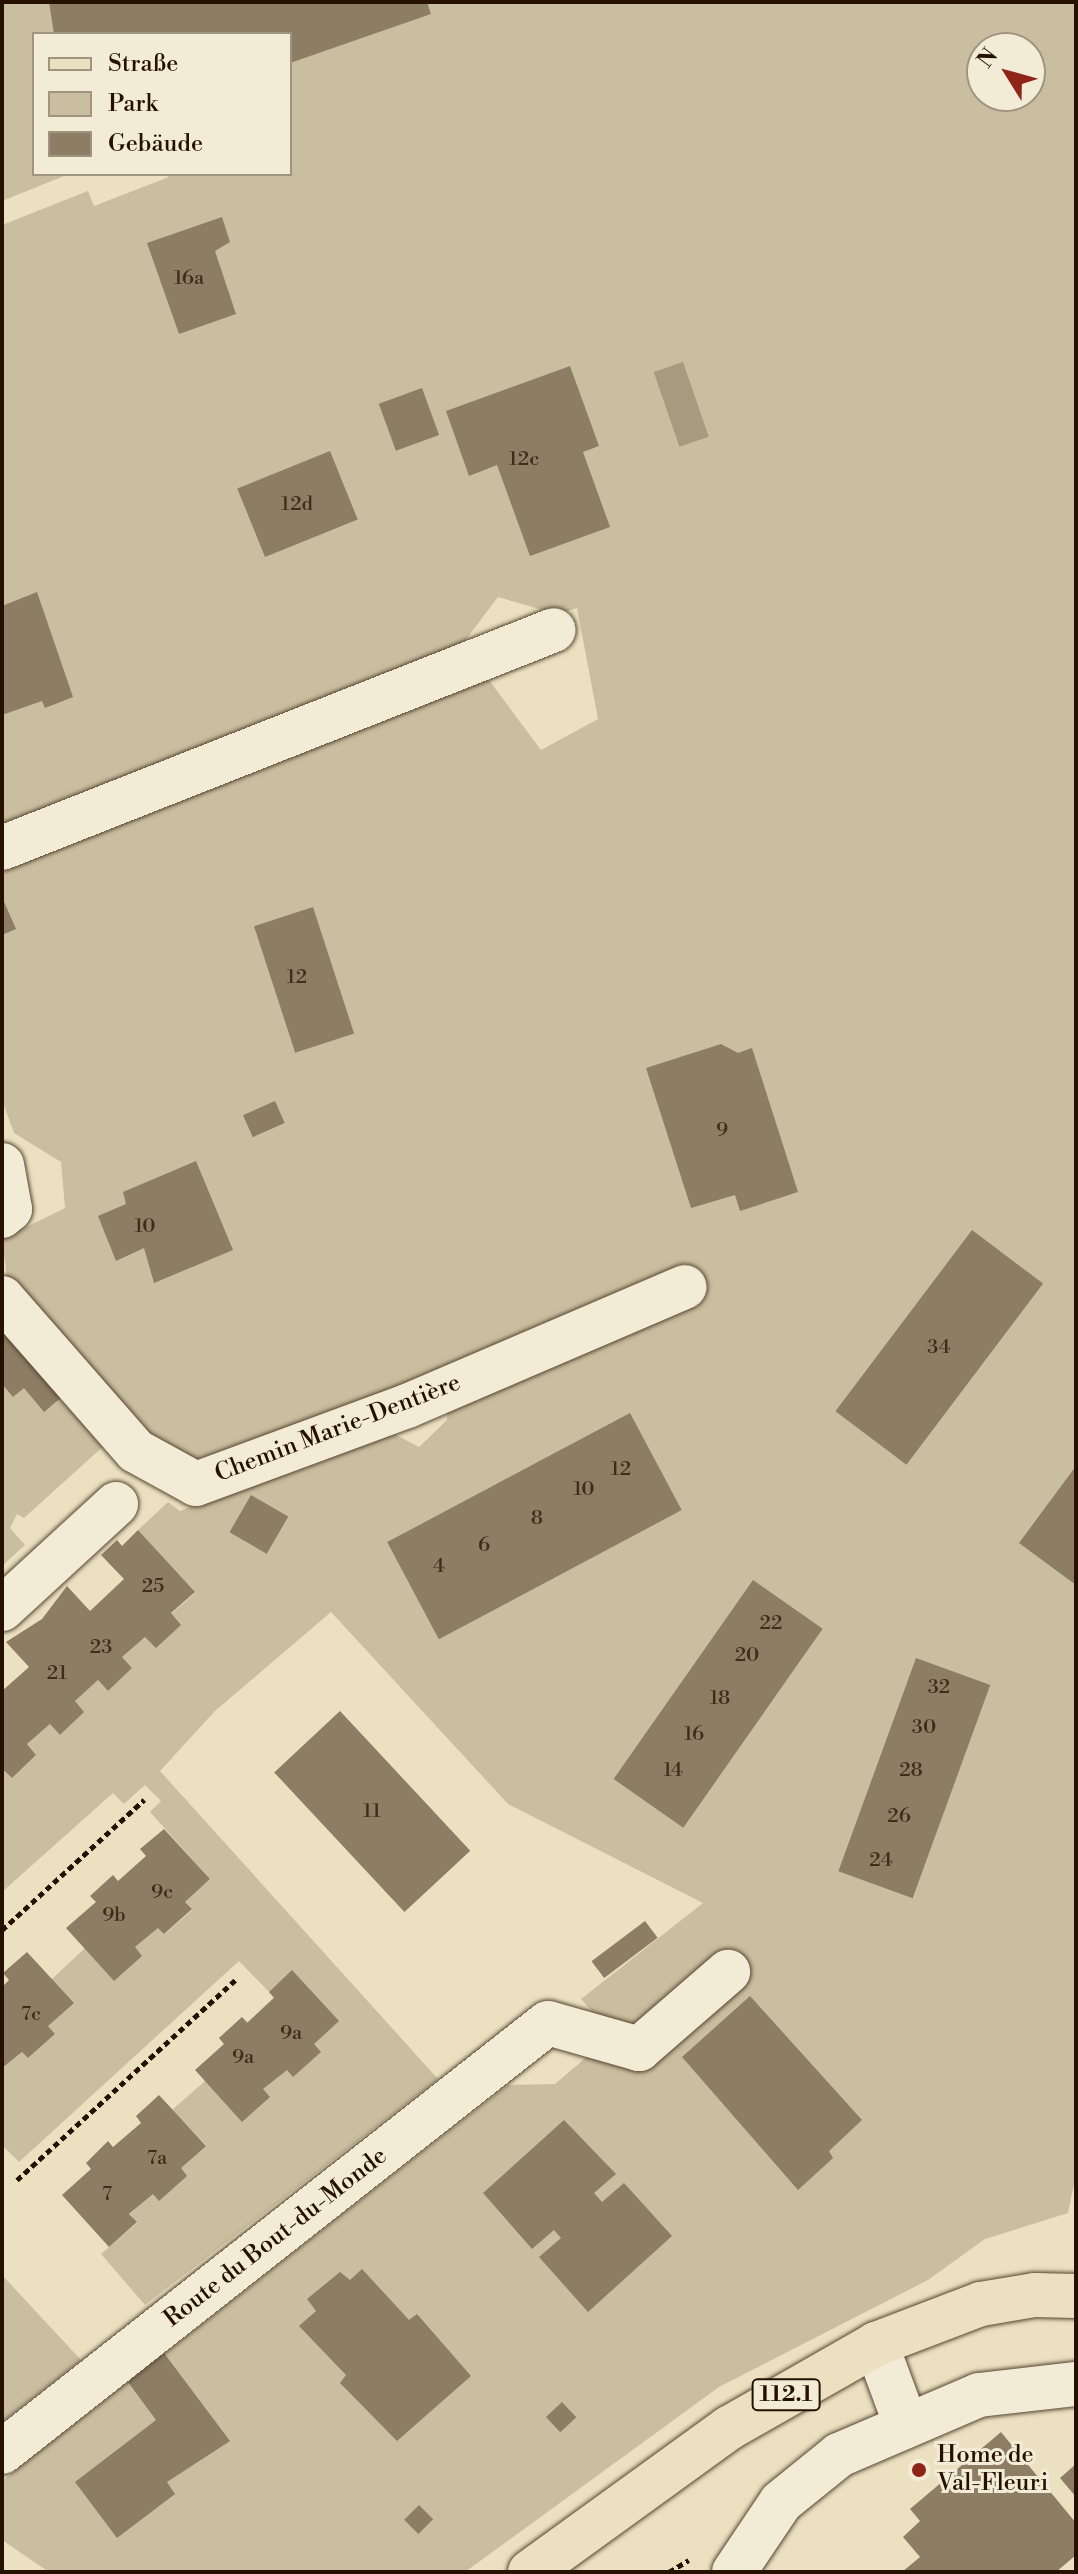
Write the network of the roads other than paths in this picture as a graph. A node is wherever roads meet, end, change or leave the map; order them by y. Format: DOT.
graph roads {
  1 [pos="554,630"];
  2 [pos="2,848"];
  3 [pos="2,1165"];
  4 [pos="2,1216"];
  5 [pos="685,1287"];
  6 [pos="2,1298"];
  7 [pos="116,1504"];
  8 [pos="2,1609"];
  9 [pos="728,1972"];
  10 [pos="1076,2296"];
  11 [pos="876,2344"];
  12 [pos="1076,2384"];
  13 [pos="906,2425"];
  14 [pos="2,2452"];
  15 [pos="530,2572"];
  16 [pos="734,2572"];
  1 -- 2 [label="street"];
  3 -- 4 [label="street"];
  5 -- 6 [label="street, Chemin Marie-Dentière"];
  7 -- 8 [label="street"];
  9 -- 14 [label="street, Route du Bout-du-Monde"];
  10 -- 11 [label="main road, 112.1"];
  11 -- 13 [label="street"];
  11 -- 15 [label="main road, 112.1"];
  12 -- 13 [label="street"];
  13 -- 16 [label="street"];
}
